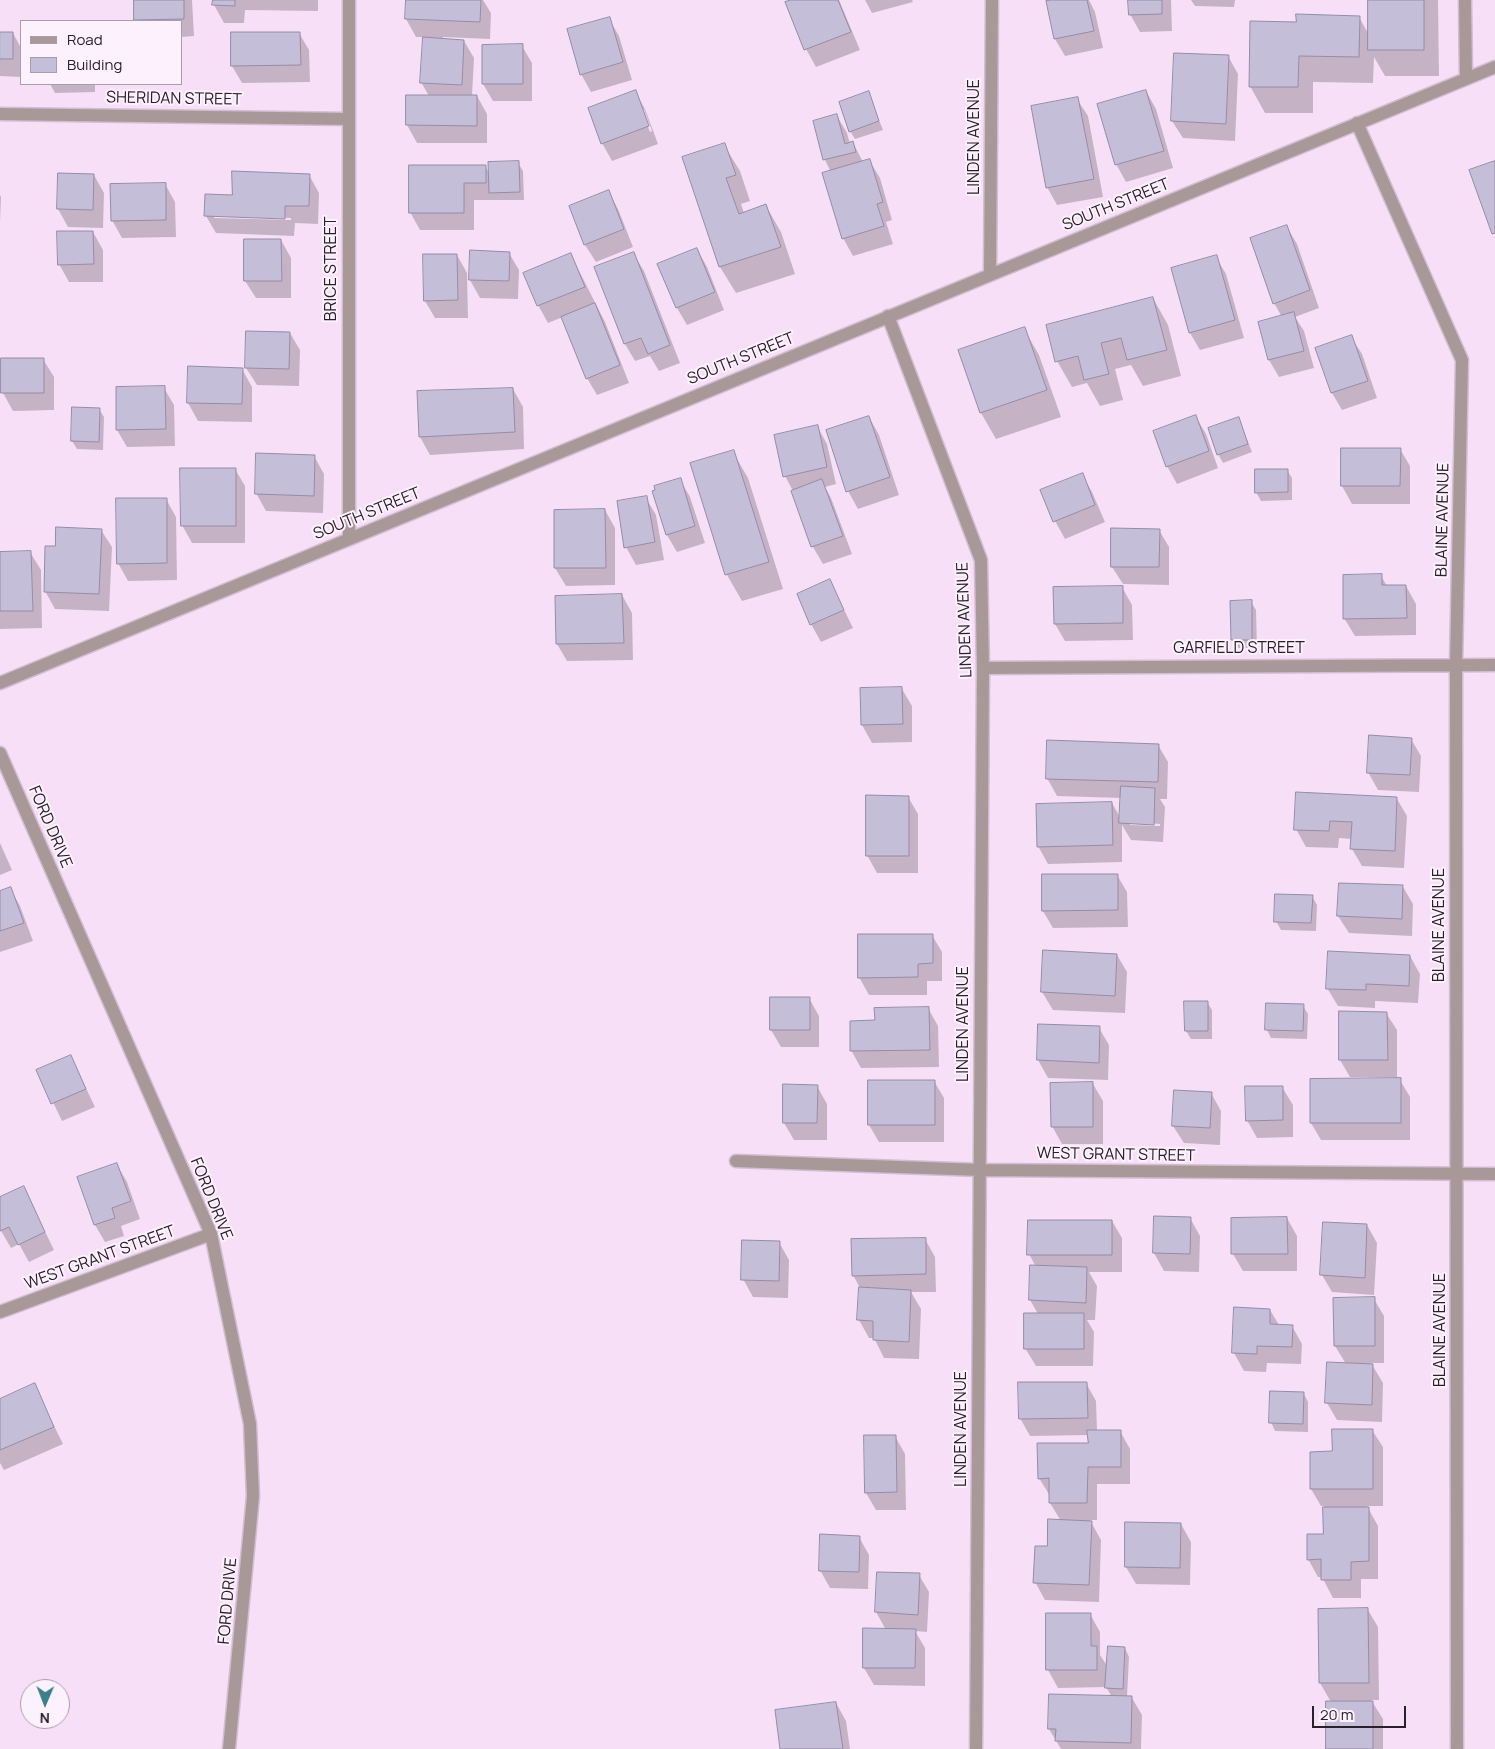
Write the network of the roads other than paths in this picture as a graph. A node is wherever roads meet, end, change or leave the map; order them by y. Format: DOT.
graph roads {
  1 [pos="349,0"];
  2 [pos="992,0"];
  3 [pos="1465,0"];
  4 [pos="1495,67"];
  5 [pos="1466,79"];
  6 [pos="0,114"];
  7 [pos="348,119"];
  8 [pos="1357,123"];
  9 [pos="990,275"];
  10 [pos="888,316"];
  11 [pos="349,539"];
  12 [pos="1456,664"];
  13 [pos="1495,665"];
  14 [pos="984,668"];
  15 [pos="0,683"];
  16 [pos="0,753"];
  17 [pos="736,1161"];
  18 [pos="980,1170"];
  19 [pos="1457,1174"];
  20 [pos="1495,1174"];
  21 [pos="211,1234"];
  22 [pos="0,1312"];
  23 [pos="228,1749"];
  24 [pos="976,1749"];
  25 [pos="1457,1749"];
  1 -- 7 [label="street, BRICE STREET"];
  2 -- 9 [label="street, LINDEN AVENUE"];
  3 -- 5 [label="street"];
  4 -- 5 [label="street, SOUTH STREET"];
  5 -- 8 [label="street, SOUTH STREET"];
  6 -- 7 [label="street, SHERIDAN STREET"];
  7 -- 11 [label="street, BRICE STREET"];
  8 -- 9 [label="street, SOUTH STREET"];
  8 -- 12 [label="street, BLAINE AVENUE"];
  9 -- 10 [label="street, SOUTH STREET"];
  10 -- 11 [label="street, SOUTH STREET"];
  10 -- 14 [label="street, LINDEN AVENUE"];
  11 -- 15 [label="street, SOUTH STREET"];
  12 -- 13 [label="street, GARFIELD STREET"];
  12 -- 14 [label="street, GARFIELD STREET"];
  12 -- 19 [label="street, BLAINE AVENUE"];
  14 -- 18 [label="street, LINDEN AVENUE"];
  16 -- 21 [label="street, FORD DRIVE"];
  17 -- 18 [label="street, WEST GRANT STREET"];
  18 -- 19 [label="street, WEST GRANT STREET"];
  18 -- 24 [label="street, LINDEN AVENUE"];
  19 -- 20 [label="street, WEST GRANT STREET"];
  19 -- 25 [label="street, BLAINE AVENUE"];
  21 -- 22 [label="street, WEST GRANT STREET"];
  21 -- 23 [label="street, FORD DRIVE"];
}
